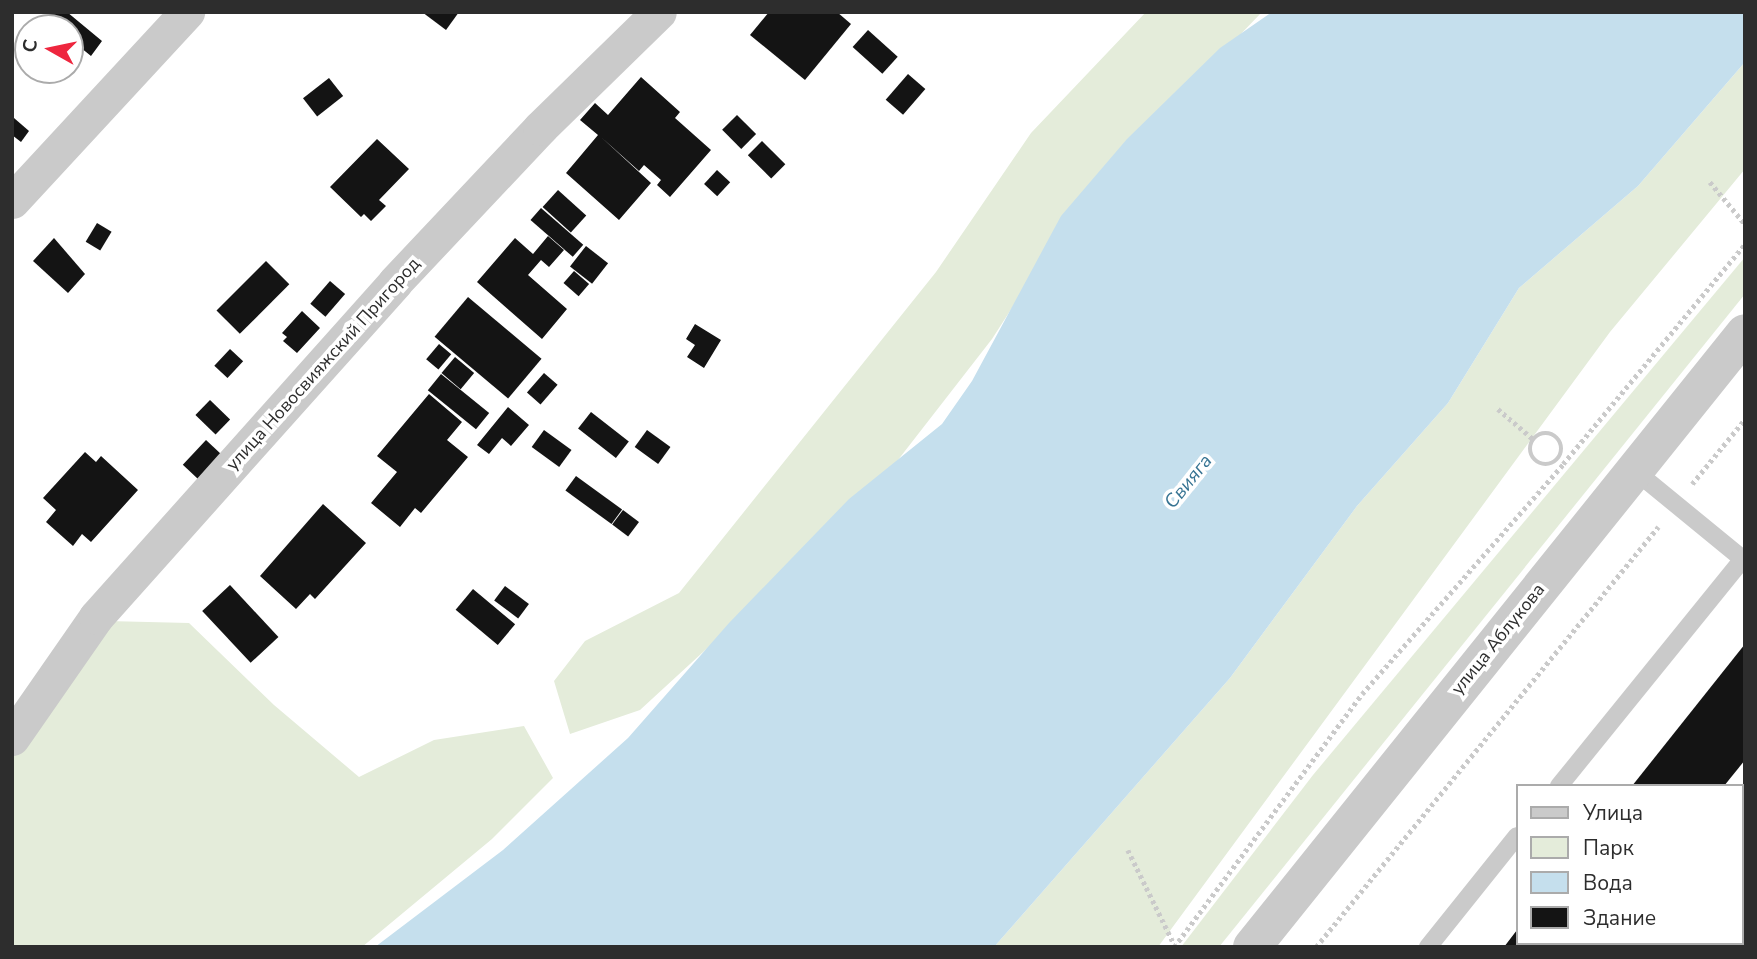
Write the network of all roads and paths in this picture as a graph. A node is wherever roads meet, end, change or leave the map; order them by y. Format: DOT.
graph roads {
  1 [pos="187,12"];
  2 [pos="659,12"];
  3 [pos="1710,182"];
  4 [pos="12,201"];
  5 [pos="1745,225"];
  6 [pos="1745,244"];
  7 [pos="1745,333"];
  8 [pos="1498,409"];
  9 [pos="1745,419"];
  10 [pos="1533,439"];
  11 [pos="1561,462"];
  12 [pos="1634,470"];
  13 [pos="1676,504"];
  14 [pos="1744,560"];
  15 [pos="12,738"];
  16 [pos="1561,784"];
  17 [pos="1516,837"];
  18 [pos="1128,850"];
  19 [pos="1175,946"];
  20 [pos="1252,947"];
  21 [pos="1316,947"];
  22 [pos="1428,947"];
  1 -- 4 [label="street"];
  2 -- 15 [label="street, улица Новосвияжский Пригород"];
  3 -- 5 [label="path"];
  6 -- 11 [label="path"];
  7 -- 12 [label="street, улица Аблукова"];
  8 -- 10 [label="path"];
  9 -- 13 [label="path"];
  10 -- 11 [label="path"];
  10 -- 11 [label="path"];
  11 -- 19 [label="path"];
  12 -- 13 [label="lane"];
  12 -- 20 [label="street, улица Аблукова"];
  13 -- 14 [label="lane"];
  13 -- 21 [label="path"];
  14 -- 16 [label="lane"];
  17 -- 22 [label="lane"];
  18 -- 19 [label="path"];
}
